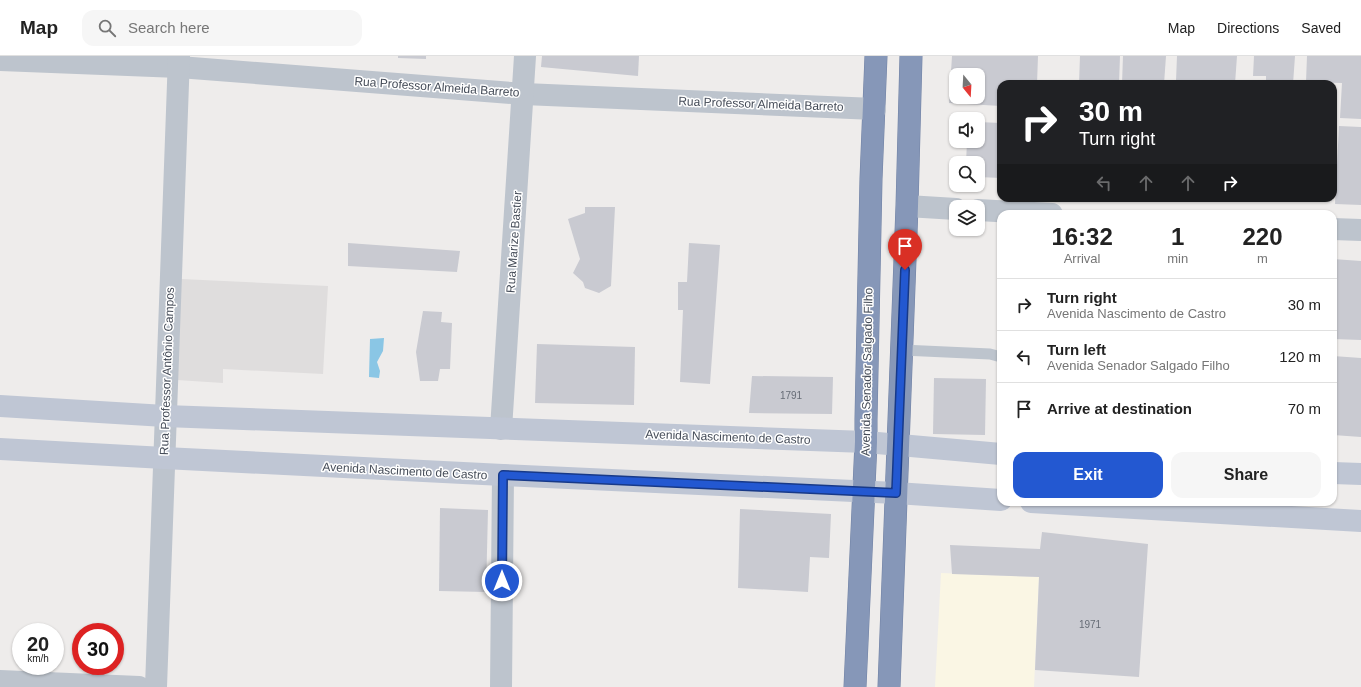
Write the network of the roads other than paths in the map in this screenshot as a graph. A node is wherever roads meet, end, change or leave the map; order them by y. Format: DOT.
graph roads {
  1 [pos="525,56"];
  2 [pos="876,56"];
  3 [pos="911,56"];
  4 [pos="0,60"];
  5 [pos="179,62"];
  6 [pos="524,94"];
  7 [pos="875,109"];
  8 [pos="907,206"];
  9 [pos="949,209"];
  10 [pos="985,210"];
  11 [pos="997,211"];
  12 [pos="1337,229"];
  13 [pos="1361,230"];
  14 [pos="902,350"];
  15 [pos="997,356"];
  16 [pos="0,406"];
  17 [pos="165,416"];
  18 [pos="501,429"];
  19 [pos="866,442"];
  20 [pos="898,445"];
  21 [pos="0,449"];
  22 [pos="997,454"];
  23 [pos="164,458"];
  24 [pos="1337,473"];
  25 [pos="1361,474"];
  26 [pos="503,475"];
  27 [pos="863,491"];
  28 [pos="896,493"];
  29 [pos="997,500"];
  30 [pos="1153,506"];
  31 [pos="1361,521"];
  32 [pos="0,681"];
  33 [pos="140,687"];
  34 [pos="156,687"];
  35 [pos="501,687"];
  36 [pos="855,687"];
  37 [pos="889,687"];
  1 -- 6 [label="street, Rua Marize Bastier"];
  2 -- 7 [label="highway, Avenida Senador Salgado Filho"];
  3 -- 8 [label="highway"];
  4 -- 5 [label="street, Rua Professor Almeida Barreto"];
  5 -- 6 [label="street, Rua Professor Almeida Barreto"];
  5 -- 17 [label="street, Rua Professor Antônio Campos"];
  6 -- 7 [label="street, Rua Professor Almeida Barreto"];
  6 -- 18 [label="street, Rua Marize Bastier"];
  7 -- 19 [label="highway, Avenida Senador Salgado Filho"];
  8 -- 9 [label="street"];
  8 -- 14 [label="highway"];
  10 -- 11 [label="street"];
  12 -- 13 [label="street"];
  14 -- 15 [label="lane"];
  14 -- 20 [label="highway"];
  16 -- 17 [label="main road, Avenida Nascimento de Castro"];
  17 -- 18 [label="main road, Avenida Nascimento de Castro"];
  17 -- 23 [label="street, Rua Professor Antônio Campos"];
  18 -- 19 [label="main road, Avenida Nascimento de Castro"];
  19 -- 20 [label="main road, Avenida Nascimento de Castro"];
  19 -- 27 [label="highway, Avenida Senador Salgado Filho"];
  20 -- 22 [label="main road, Avenida Nascimento de Castro"];
  20 -- 28 [label="highway"];
  21 -- 23 [label="main road, Avenida Nascimento de Castro"];
  23 -- 26 [label="main road, Avenida Nascimento de Castro"];
  23 -- 34 [label="street, Rua Professor Antônio Campos"];
  24 -- 25 [label="main road"];
  26 -- 27 [label="main road, Avenida Nascimento de Castro"];
  26 -- 35 [label="street"];
  27 -- 28 [label="main road, Avenida Nascimento de Castro"];
  27 -- 36 [label="highway, Avenida Senador Salgado Filho"];
  28 -- 29 [label="main road, Avenida Nascimento de Castro"];
  28 -- 37 [label="highway"];
  30 -- 31 [label="main road"];
  32 -- 33 [label="street"];
}
